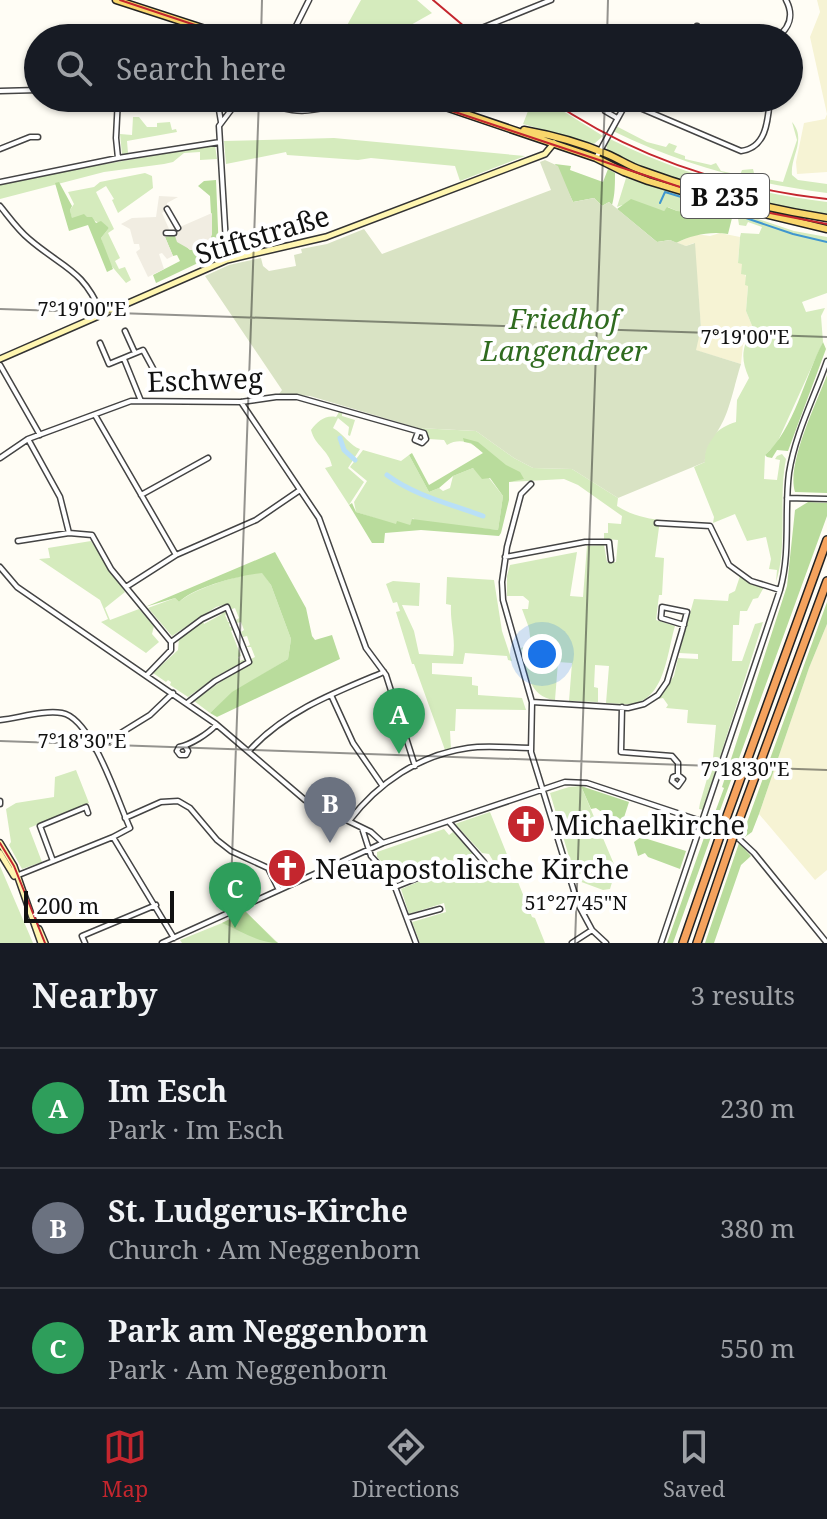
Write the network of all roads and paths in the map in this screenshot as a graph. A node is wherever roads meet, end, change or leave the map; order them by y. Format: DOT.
graph roads {
  1 [pos="116,0"];
  2 [pos="309,0"];
  3 [pos="551,0"];
  4 [pos="786,0"];
  5 [pos="190,24"];
  6 [pos="297,24"];
  7 [pos="492,24"];
  8 [pos="789,24"];
  9 [pos="24,90"];
  10 [pos="0,91"];
  11 [pos="117,112"];
  12 [pos="219,112"];
  13 [pos="229,112"];
  14 [pos="462,112"];
  15 [pos="607,112"];
  16 [pos="620,112"];
  17 [pos="653,112"];
  18 [pos="767,112"];
  19 [pos="617,118"];
  20 [pos="221,122"];
  21 [pos="38,137"];
  22 [pos="551,140"];
  23 [pos="220,142"];
  24 [pos="0,149"];
  25 [pos="598,154"];
  26 [pos="118,158"];
  27 [pos="0,182"];
  28 [pos="0,206"];
  29 [pos="167,209"];
  30 [pos="827,218"];
  31 [pos="178,228"];
  32 [pos="827,229"];
  33 [pos="166,233"];
  34 [pos="174,233"];
  35 [pos="227,260"];
  36 [pos="102,314"];
  37 [pos="125,331"];
  38 [pos="100,343"];
  39 [pos="135,353"];
  40 [pos="123,358"];
  41 [pos="0,359"];
  42 [pos="827,361"];
  43 [pos="0,365"];
  44 [pos="156,374"];
  45 [pos="141,401"];
  46 [pos="241,402"];
  47 [pos="95,415"];
  48 [pos="418,432"];
  49 [pos="40,435"];
  50 [pos="28,439"];
  51 [pos="0,458"];
  52 [pos="208,458"];
  53 [pos="531,484"];
  54 [pos="300,490"];
  55 [pos="141,495"];
  56 [pos="787,498"];
  57 [pos="824,498"];
  58 [pos="657,523"];
  59 [pos="69,533"];
  60 [pos="827,540"];
  61 [pos="18,541"];
  62 [pos="176,555"];
  63 [pos="505,557"];
  64 [pos="611,560"];
  65 [pos="1,570"];
  66 [pos="827,581"];
  67 [pos="126,587"];
  68 [pos="780,590"];
  69 [pos="684,625"];
  70 [pos="171,642"];
  71 [pos="384,672"];
  72 [pos="147,675"];
  73 [pos="173,693"];
  74 [pos="331,695"];
  75 [pos="532,702"];
  76 [pos="187,703"];
  77 [pos="622,707"];
  78 [pos="0,720"];
  79 [pos="216,724"];
  80 [pos="185,746"];
  81 [pos="530,748"];
  82 [pos="95,749"];
  83 [pos="249,751"];
  84 [pos="415,766"];
  85 [pos="678,775"];
  86 [pos="382,785"];
  87 [pos="543,789"];
  88 [pos="88,813"];
  89 [pos="125,818"];
  90 [pos="349,821"];
  91 [pos="448,821"];
  92 [pos="702,821"];
  93 [pos="362,828"];
  94 [pos="113,837"];
  95 [pos="0,843"];
  96 [pos="383,843"];
  97 [pos="368,849"];
  98 [pos="0,853"];
  99 [pos="53,861"];
  100 [pos="484,862"];
  101 [pos="445,867"];
  102 [pos="15,876"];
  103 [pos="395,887"];
  104 [pos="279,890"];
  105 [pos="156,905"];
  106 [pos="440,909"];
  107 [pos="407,919"];
  108 [pos="592,930"];
  109 [pos="174,938"];
  110 [pos="43,943"];
  111 [pos="85,943"];
  112 [pos="162,943"];
  113 [pos="416,943"];
  114 [pos="572,943"];
  115 [pos="606,943"];
  116 [pos="661,943"];
  117 [pos="683,943"];
  118 [pos="697,943"];
  119 [pos="827,943"];
  1 -- 5 [label="main road"];
  2 -- 6 [label="street"];
  3 -- 7 [label="street"];
  4 -- 8 [label="street"];
  9 -- 10 [label="street"];
  11 -- 26 [label="street"];
  12 -- 20 [label="street"];
  13 -- 20 [label="street"];
  14 -- 22 [label="main road, B 235"];
  15 -- 19 [label="street"];
  16 -- 19 [label="street"];
  17 -- 18 [label="street"];
  19 -- 25 [label="street"];
  20 -- 23 [label="street"];
  21 -- 24 [label="street"];
  22 -- 25 [label="main road, B 235"];
  22 -- 35 [label="street, Stiftstraße"];
  23 -- 26 [label="street"];
  23 -- 35 [label="street"];
  25 -- 30 [label="main road, B 235"];
  25 -- 32 [label="main road, B 235"];
  26 -- 27 [label="street"];
  28 -- 36 [label="street"];
  29 -- 31 [label="street"];
  33 -- 34 [label="street"];
  35 -- 36 [label="street, Stiftstraße"];
  36 -- 41 [label="street, Stiftstraße"];
  37 -- 39 [label="street"];
  38 -- 40 [label="street"];
  39 -- 40 [label="street"];
  39 -- 44 [label="street"];
  40 -- 45 [label="street"];
  42 -- 56 [label="street"];
  43 -- 49 [label="street"];
  45 -- 46 [label="street, Eschweg"];
  45 -- 47 [label="street, Eschweg"];
  46 -- 48 [label="street, Eschweg"];
  46 -- 54 [label="street"];
  47 -- 49 [label="street, Eschweg"];
  47 -- 55 [label="street"];
  48 -- 48 [label="street, Eschweg"];
  49 -- 50 [label="street, Eschweg"];
  50 -- 51 [label="street, Eschweg"];
  50 -- 59 [label="street"];
  52 -- 55 [label="street"];
  53 -- 63 [label="street"];
  54 -- 62 [label="street"];
  54 -- 71 [label="street"];
  55 -- 62 [label="street"];
  56 -- 57 [label="street"];
  56 -- 68 [label="street"];
  58 -- 68 [label="street"];
  59 -- 61 [label="street"];
  59 -- 67 [label="street"];
  60 -- 117 [label="highway, bridge"];
  62 -- 67 [label="street"];
  63 -- 64 [label="street"];
  63 -- 75 [label="street"];
  65 -- 72 [label="street"];
  66 -- 118 [label="highway, bridge"];
  67 -- 70 [label="street"];
  68 -- 92 [label="street"];
  69 -- 69 [label="street"];
  69 -- 77 [label="street"];
  70 -- 72 [label="street"];
  70 -- 76 [label="street"];
  71 -- 74 [label="street"];
  71 -- 84 [label="street"];
  72 -- 73 [label="street"];
  73 -- 76 [label="street"];
  73 -- 82 [label="street"];
  74 -- 83 [label="street"];
  74 -- 86 [label="street"];
  75 -- 77 [label="street"];
  75 -- 81 [label="street"];
  76 -- 79 [label="street"];
  77 -- 85 [label="street"];
  78 -- 82 [label="street"];
  79 -- 80 [label="street"];
  79 -- 83 [label="street"];
  81 -- 84 [label="street"];
  81 -- 87 [label="street"];
  82 -- 89 [label="street"];
  83 -- 90 [label="street"];
  84 -- 86 [label="street"];
  86 -- 90 [label="street"];
  87 -- 91 [label="street"];
  87 -- 92 [label="street"];
  87 -- 108 [label="street"];
  88 -- 99 [label="street"];
  89 -- 94 [label="street"];
  89 -- 104 [label="street"];
  90 -- 93 [label="street"];
  91 -- 96 [label="street"];
  91 -- 100 [label="street"];
  92 -- 116 [label="street"];
  92 -- 119 [label="street"];
  93 -- 96 [label="street"];
  93 -- 97 [label="street"];
  94 -- 99 [label="street"];
  94 -- 105 [label="street"];
  95 -- 102 [label="street"];
  96 -- 97 [label="street"];
  97 -- 103 [label="street"];
  97 -- 104 [label="street"];
  98 -- 102 [label="street"];
  99 -- 102 [label="street"];
  101 -- 103 [label="street"];
  102 -- 110 [label="street"];
  103 -- 107 [label="street"];
  104 -- 109 [label="street"];
  105 -- 109 [label="street"];
  105 -- 111 [label="street"];
  106 -- 107 [label="street"];
  107 -- 113 [label="street"];
  108 -- 114 [label="street"];
  108 -- 115 [label="street"];
  109 -- 112 [label="street"];
}
